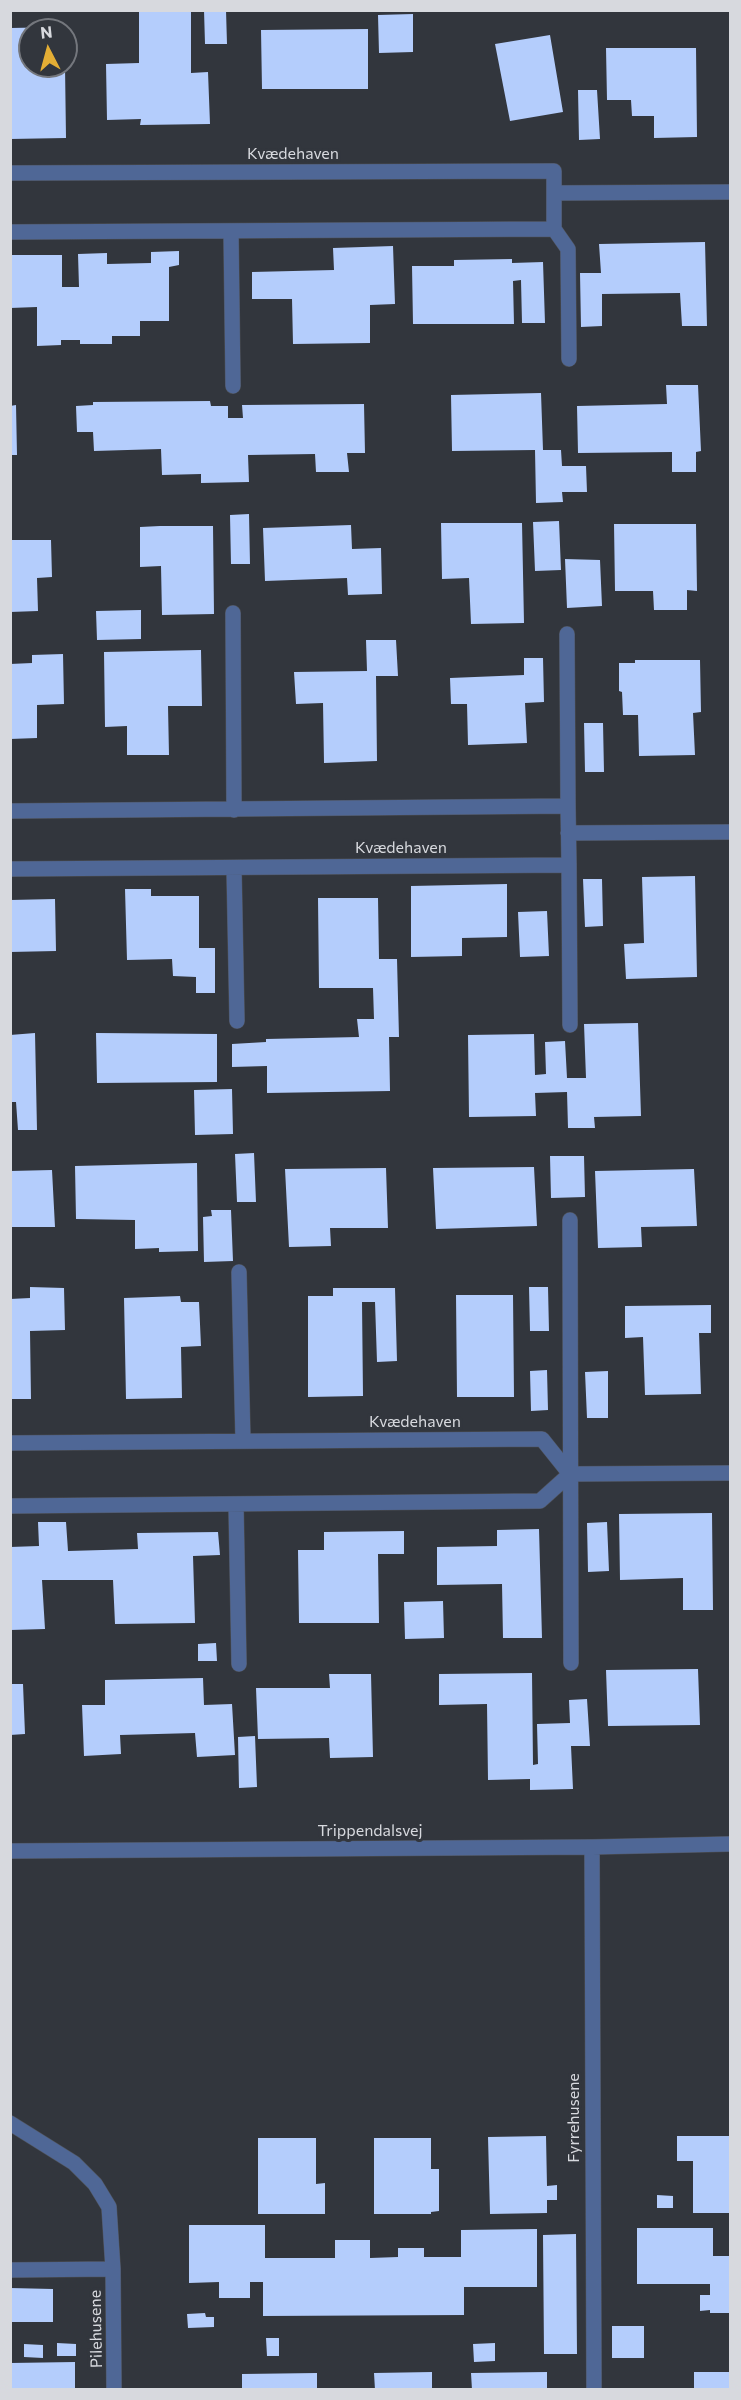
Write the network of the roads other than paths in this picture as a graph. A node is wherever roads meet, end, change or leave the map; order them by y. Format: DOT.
graph roads {
  1 [pos="10,173"];
  2 [pos="730,192"];
  3 [pos="554,193"];
  4 [pos="554,229"];
  5 [pos="231,231"];
  6 [pos="10,232"];
  7 [pos="569,359"];
  8 [pos="233,386"];
  9 [pos="233,613"];
  10 [pos="567,634"];
  11 [pos="568,806"];
  12 [pos="234,810"];
  13 [pos="10,811"];
  14 [pos="730,832"];
  15 [pos="568,833"];
  16 [pos="568,865"];
  17 [pos="234,868"];
  18 [pos="10,869"];
  19 [pos="237,1021"];
  20 [pos="570,1025"];
  21 [pos="570,1220"];
  22 [pos="239,1272"];
  23 [pos="243,1441"];
  24 [pos="10,1443"];
  25 [pos="730,1473"];
  26 [pos="570,1474"];
  27 [pos="236,1504"];
  28 [pos="10,1506"];
  29 [pos="571,1663"];
  30 [pos="239,1664"];
  31 [pos="730,1844"];
  32 [pos="592,1847"];
  33 [pos="10,1851"];
  34 [pos="10,2123"];
  35 [pos="113,2269"];
  36 [pos="10,2270"];
  37 [pos="114,2390"];
  38 [pos="594,2390"];
  1 -- 3 [label="street, Kvædehaven"];
  2 -- 3 [label="street"];
  3 -- 4 [label="street, Kvædehaven"];
  4 -- 5 [label="street"];
  4 -- 7 [label="street, Kvædehaven"];
  5 -- 6 [label="street"];
  5 -- 8 [label="street"];
  9 -- 12 [label="street"];
  10 -- 11 [label="street"];
  11 -- 12 [label="street"];
  11 -- 15 [label="street"];
  12 -- 13 [label="street"];
  14 -- 15 [label="street"];
  15 -- 16 [label="street"];
  16 -- 17 [label="street, Kvædehaven"];
  16 -- 20 [label="street"];
  17 -- 18 [label="street, Kvædehaven"];
  17 -- 19 [label="street"];
  21 -- 26 [label="street"];
  22 -- 23 [label="street"];
  23 -- 24 [label="street, Kvædehaven"];
  23 -- 26 [label="street, Kvædehaven"];
  25 -- 26 [label="street"];
  26 -- 27 [label="street"];
  26 -- 29 [label="street"];
  27 -- 28 [label="street"];
  27 -- 30 [label="street"];
  31 -- 32 [label="street, Trippendalsvej"];
  32 -- 33 [label="street, Trippendalsvej"];
  32 -- 38 [label="street, Fyrrehusene"];
  34 -- 35 [label="street, Pilehusene"];
  35 -- 36 [label="street, Pilehusene"];
  35 -- 37 [label="street, Pilehusene"];
}
